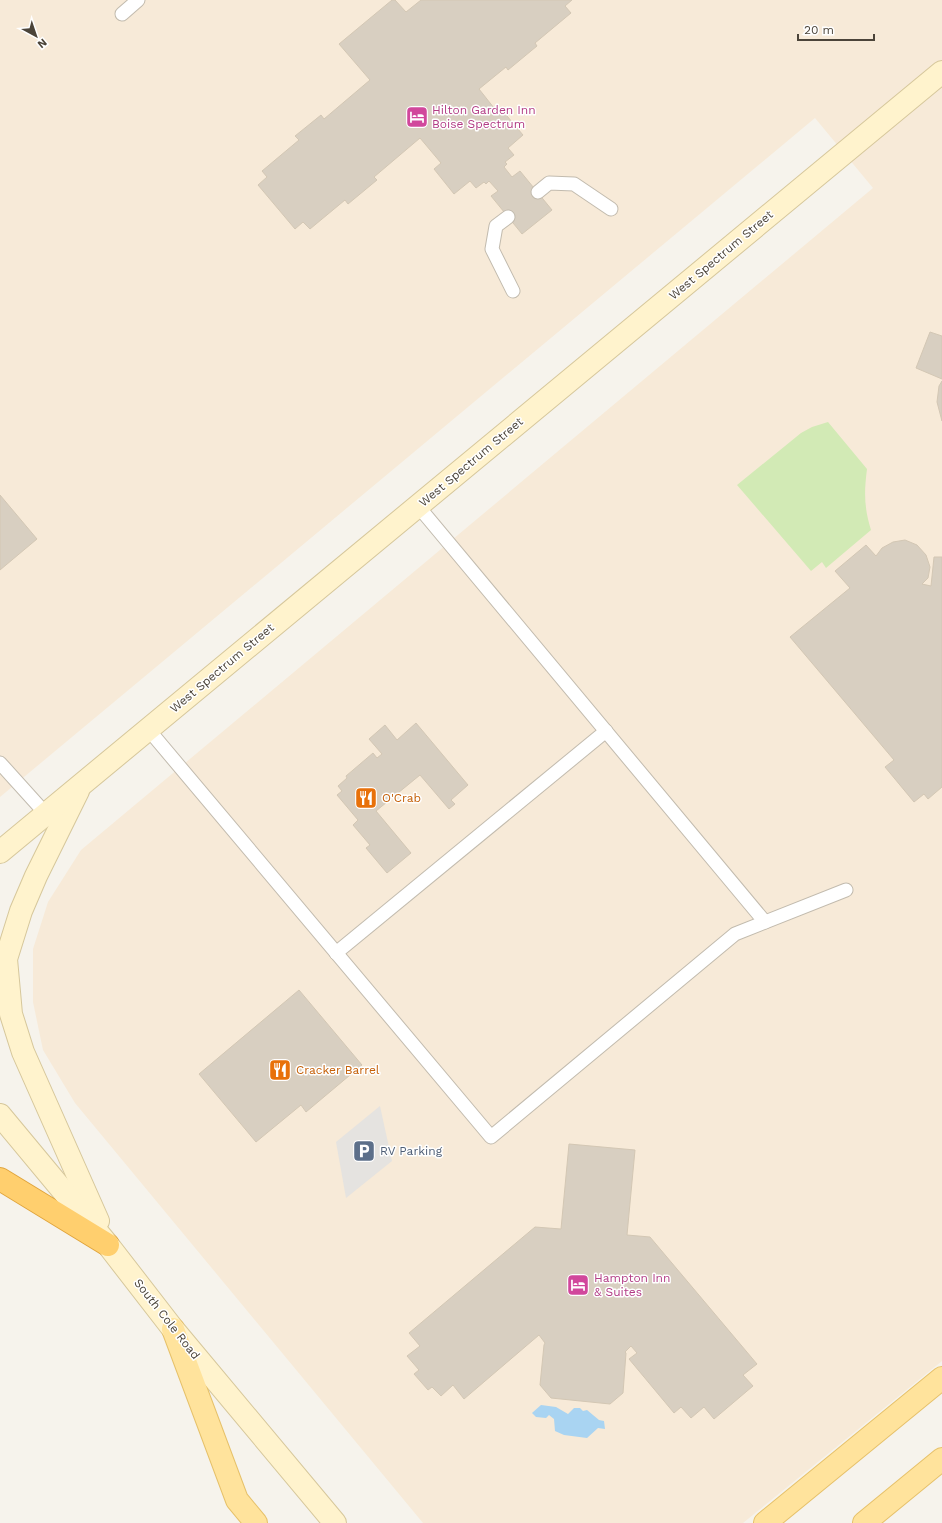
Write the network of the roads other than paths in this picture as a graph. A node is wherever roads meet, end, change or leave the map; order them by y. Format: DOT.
graph roads {
  1 [pos="138,0"];
  2 [pos="122,14"];
  3 [pos="942,72"];
  4 [pos="538,192"];
  5 [pos="611,209"];
  6 [pos="508,217"];
  7 [pos="512,291"];
  8 [pos="418,506"];
  9 [pos="148,729"];
  10 [pos="606,731"];
  11 [pos="0,763"];
  12 [pos="82,784"];
  13 [pos="46,814"];
  14 [pos="0,852"];
  15 [pos="846,890"];
  16 [pos="765,922"];
  17 [pos="336,953"];
  18 [pos="0,1115"];
  19 [pos="0,1179"];
  20 [pos="108,1244"];
  21 [pos="173,1329"];
  22 [pos="942,1378"];
  23 [pos="942,1460"];
  24 [pos="256,1523"];
  25 [pos="334,1523"];
  26 [pos="765,1523"];
  27 [pos="864,1523"];
  1 -- 2 [label="lane"];
  3 -- 8 [label="street, West Spectrum Street"];
  4 -- 5 [label="lane"];
  6 -- 7 [label="lane"];
  8 -- 9 [label="street, West Spectrum Street"];
  8 -- 10 [label="lane"];
  9 -- 12 [label="street, West Spectrum Street"];
  9 -- 17 [label="lane"];
  10 -- 16 [label="lane"];
  10 -- 17 [label="lane"];
  11 -- 13 [label="lane"];
  12 -- 13 [label="street, West Spectrum Street"];
  12 -- 20 [label="street"];
  13 -- 14 [label="street, West Spectrum Street"];
  15 -- 16 [label="lane"];
  16 -- 17 [label="lane"];
  18 -- 20 [label="street, South Cole Road"];
  19 -- 20 [label="highway"];
  20 -- 21 [label="street, South Cole Road"];
  21 -- 24 [label="main road"];
  21 -- 25 [label="street, South Cole Road"];
  22 -- 26 [label="main road"];
  23 -- 27 [label="main road"];
}
